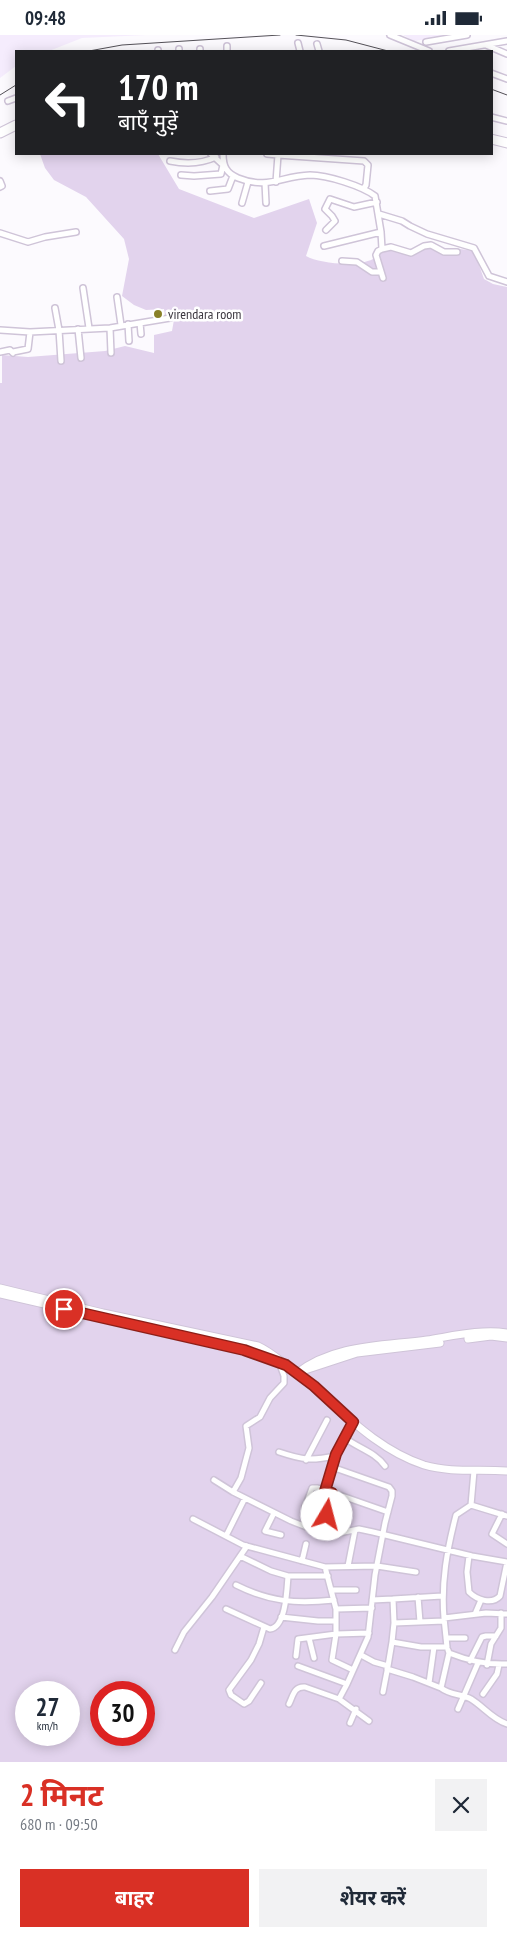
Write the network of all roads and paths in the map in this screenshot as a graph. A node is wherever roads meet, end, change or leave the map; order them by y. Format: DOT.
graph roads {
  1 [pos="390,35"];
  2 [pos="467,35"];
  3 [pos="507,41"];
  4 [pos="426,42"];
  5 [pos="298,43"];
  6 [pos="317,44"];
  7 [pos="486,45"];
  8 [pos="300,50"];
  9 [pos="319,50"];
  10 [pos="427,50"];
  11 [pos="455,50"];
  12 [pos="507,54"];
  13 [pos="493,74"];
  14 [pos="507,79"];
  15 [pos="15,98"];
  16 [pos="8,101"];
  17 [pos="493,118"];
  18 [pos="507,121"];
  19 [pos="15,126"];
  20 [pos="15,132"];
  21 [pos="0,133"];
  22 [pos="0,139"];
  23 [pos="493,140"];
  24 [pos="507,143"];
  25 [pos="493,146"];
  26 [pos="507,149"];
  27 [pos="213,155"];
  28 [pos="223,155"];
  29 [pos="278,155"];
  30 [pos="347,157"];
  31 [pos="170,161"];
  32 [pos="224,165"];
  33 [pos="181,175"];
  34 [pos="233,176"];
  35 [pos="0,181"];
  36 [pos="248,182"];
  37 [pos="276,182"];
  38 [pos="265,183"];
  39 [pos="0,187"];
  40 [pos="364,188"];
  41 [pos="210,191"];
  42 [pos="377,202"];
  43 [pos="242,203"];
  44 [pos="266,203"];
  45 [pos="379,214"];
  46 [pos="326,230"];
  47 [pos="76,232"];
  48 [pos="381,232"];
  49 [pos="0,233"];
  50 [pos="324,246"];
  51 [pos="382,249"];
  52 [pos="457,252"];
  53 [pos="342,261"];
  54 [pos="380,272"];
  55 [pos="383,278"];
  56 [pos="507,282"];
  57 [pos="83,288"];
  58 [pos="118,297"];
  59 [pos="55,308"];
  60 [pos="170,317"];
  61 [pos="140,323"];
  62 [pos="128,324"];
  63 [pos="121,325"];
  64 [pos="89,328"];
  65 [pos="110,328"];
  66 [pos="78,329"];
  67 [pos="59,330"];
  68 [pos="0,331"];
  69 [pos="30,332"];
  70 [pos="141,334"];
  71 [pos="129,341"];
  72 [pos="0,352"];
  73 [pos="111,353"];
  74 [pos="81,358"];
  75 [pos="61,361"];
  76 [pos="0,1288"];
  77 [pos="0,1294"];
  78 [pos="507,1333"];
  79 [pos="507,1338"];
  80 [pos="282,1364"];
  81 [pos="297,1373"];
  82 [pos="327,1420"];
  83 [pos="353,1422"];
  84 [pos="345,1438"];
  85 [pos="279,1452"];
  86 [pos="335,1457"];
  87 [pos="306,1460"];
  88 [pos="385,1465"];
  89 [pos="332,1467"];
  90 [pos="474,1471"];
  91 [pos="507,1471"];
  92 [pos="214,1480"];
  93 [pos="325,1491"];
  94 [pos="233,1492"];
  95 [pos="332,1493"];
  96 [pos="245,1498"];
  97 [pos="471,1505"];
  98 [pos="305,1507"];
  99 [pos="388,1512"];
  100 [pos="274,1513"];
  101 [pos="327,1515"];
  102 [pos="504,1515"];
  103 [pos="193,1519"];
  104 [pos="355,1530"];
  105 [pos="383,1533"];
  106 [pos="226,1535"];
  107 [pos="281,1535"];
  108 [pos="306,1544"];
  109 [pos="507,1544"];
  110 [pos="247,1546"];
  111 [pos="447,1550"];
  112 [pos="240,1556"];
  113 [pos="469,1556"];
  114 [pos="302,1561"];
  115 [pos="507,1562"];
  116 [pos="348,1566"];
  117 [pos="377,1566"];
  118 [pos="325,1567"];
  119 [pos="416,1572"];
  120 [pos="288,1576"];
  121 [pos="328,1576"];
  122 [pos="236,1585"];
  123 [pos="332,1590"];
  124 [pos="356,1590"];
  125 [pos="442,1596"];
  126 [pos="418,1597"];
  127 [pos="393,1599"];
  128 [pos="334,1600"];
  129 [pos="372,1600"];
  130 [pos="481,1600"];
  131 [pos="286,1601"];
  132 [pos="372,1608"];
  133 [pos="226,1609"];
  134 [pos="336,1609"];
  135 [pos="504,1613"];
  136 [pos="475,1614"];
  137 [pos="281,1617"];
  138 [pos="444,1619"];
  139 [pos="336,1621"];
  140 [pos="420,1622"];
  141 [pos="394,1623"];
  142 [pos="264,1627"];
  143 [pos="369,1633"];
  144 [pos="336,1634"];
  145 [pos="496,1637"];
  146 [pos="310,1638"];
  147 [pos="446,1638"];
  148 [pos="465,1638"];
  149 [pos="392,1642"];
  150 [pos="434,1647"];
  151 [pos="447,1647"];
  152 [pos="175,1650"];
  153 [pos="450,1653"];
  154 [pos="361,1655"];
  155 [pos="296,1656"];
  156 [pos="314,1658"];
  157 [pos="470,1661"];
  158 [pos="478,1663"];
  159 [pos="487,1665"];
  160 [pos="499,1665"];
  161 [pos="507,1665"];
  162 [pos="298,1666"];
  163 [pos="388,1668"];
  164 [pos="354,1669"];
  165 [pos="261,1683"];
  166 [pos="429,1683"];
  167 [pos="347,1684"];
  168 [pos="441,1688"];
  169 [pos="384,1692"];
  170 [pos="483,1694"];
  171 [pos="464,1696"];
  172 [pos="339,1699"];
  173 [pos="288,1704"];
  174 [pos="356,1709"];
  175 [pos="458,1709"];
  176 [pos="369,1721"];
  177 [pos="350,1723"];
  178 [pos="507,1724"];
  1 -- 10 [label="street"];
  2 -- 4 [label="street"];
  3 -- 7 [label="street"];
  5 -- 8 [label="street"];
  6 -- 9 [label="street"];
  7 -- 11 [label="street"];
  7 -- 12 [label="street"];
  13 -- 14 [label="street"];
  15 -- 16 [label="street"];
  17 -- 18 [label="street"];
  19 -- 21 [label="highway"];
  20 -- 22 [label="highway"];
  23 -- 24 [label="highway"];
  25 -- 26 [label="highway"];
  27 -- 31 [label="street"];
  27 -- 32 [label="street"];
  28 -- 32 [label="street"];
  29 -- 30 [label="street"];
  29 -- 37 [label="street"];
  30 -- 40 [label="street"];
  32 -- 33 [label="street"];
  32 -- 34 [label="street"];
  34 -- 36 [label="street"];
  34 -- 41 [label="street"];
  35 -- 39 [label="street"];
  36 -- 38 [label="street"];
  36 -- 43 [label="street"];
  37 -- 38 [label="street"];
  37 -- 40 [label="street"];
  38 -- 44 [label="street"];
  40 -- 42 [label="street"];
  42 -- 45 [label="street"];
  42 -- 46 [label="street"];
  45 -- 48 [label="street"];
  45 -- 56 [label="street"];
  47 -- 49 [label="street"];
  48 -- 50 [label="street"];
  48 -- 51 [label="street"];
  51 -- 52 [label="street"];
  51 -- 54 [label="street"];
  53 -- 54 [label="street"];
  54 -- 55 [label="street"];
  57 -- 64 [label="street"];
  58 -- 63 [label="street"];
  59 -- 67 [label="street"];
  60 -- 61 [label="street"];
  61 -- 62 [label="street"];
  61 -- 70 [label="street"];
  62 -- 63 [label="street"];
  62 -- 71 [label="street"];
  63 -- 65 [label="street"];
  64 -- 65 [label="street"];
  64 -- 66 [label="street"];
  65 -- 73 [label="street"];
  66 -- 67 [label="street"];
  66 -- 74 [label="street"];
  67 -- 69 [label="street"];
  67 -- 75 [label="street"];
  68 -- 69 [label="street"];
  69 -- 72 [label="street"];
  76 -- 80 [label="main road"];
  77 -- 80 [label="main road"];
  78 -- 81 [label="main road"];
  79 -- 81 [label="main road"];
  80 -- 81 [label="main road"];
  80 -- 94 [label="street"];
  81 -- 83 [label="main road"];
  82 -- 87 [label="street"];
  83 -- 84 [label="street"];
  83 -- 90 [label="main road"];
  84 -- 86 [label="street"];
  84 -- 88 [label="street"];
  85 -- 87 [label="street"];
  86 -- 87 [label="street"];
  86 -- 89 [label="street"];
  89 -- 93 [label="street"];
  89 -- 99 [label="street"];
  90 -- 91 [label="main road"];
  90 -- 97 [label="street"];
  92 -- 94 [label="street"];
  93 -- 95 [label="street"];
  93 -- 98 [label="street"];
  94 -- 96 [label="street"];
  95 -- 99 [label="street"];
  95 -- 101 [label="street"];
  96 -- 100 [label="street"];
  96 -- 106 [label="street"];
  97 -- 102 [label="street"];
  97 -- 111 [label="street"];
  99 -- 105 [label="street"];
  100 -- 104 [label="street"];
  100 -- 107 [label="street"];
  102 -- 109 [label="street"];
  103 -- 106 [label="street"];
  104 -- 105 [label="street"];
  104 -- 116 [label="street"];
  105 -- 111 [label="street"];
  105 -- 117 [label="street"];
  106 -- 110 [label="street"];
  108 -- 114 [label="street"];
  110 -- 112 [label="street"];
  110 -- 114 [label="street"];
  111 -- 113 [label="street"];
  111 -- 125 [label="street"];
  112 -- 120 [label="street"];
  112 -- 152 [label="street"];
  113 -- 115 [label="street"];
  113 -- 130 [label="street"];
  114 -- 118 [label="street"];
  115 -- 130 [label="street"];
  116 -- 117 [label="street"];
  116 -- 118 [label="street"];
  117 -- 119 [label="street"];
  117 -- 129 [label="street"];
  118 -- 121 [label="street"];
  120 -- 121 [label="street"];
  120 -- 131 [label="street"];
  121 -- 123 [label="street"];
  122 -- 131 [label="street"];
  123 -- 124 [label="street"];
  123 -- 128 [label="street"];
  125 -- 126 [label="street"];
  125 -- 138 [label="street"];
  126 -- 127 [label="street"];
  126 -- 140 [label="street"];
  127 -- 129 [label="street"];
  127 -- 141 [label="street"];
  128 -- 131 [label="street"];
  128 -- 134 [label="street"];
  129 -- 132 [label="street"];
  130 -- 136 [label="street"];
  131 -- 137 [label="street"];
  132 -- 134 [label="street"];
  132 -- 143 [label="street"];
  133 -- 142 [label="street"];
  134 -- 139 [label="street"];
  135 -- 136 [label="street"];
  135 -- 145 [label="street"];
  136 -- 138 [label="street"];
  137 -- 139 [label="street"];
  137 -- 142 [label="street"];
  138 -- 140 [label="street"];
  138 -- 147 [label="street"];
  139 -- 144 [label="street"];
  140 -- 141 [label="street"];
  141 -- 149 [label="street"];
  142 -- 165 [label="street"];
  143 -- 144 [label="street"];
  143 -- 154 [label="street"];
  144 -- 146 [label="street"];
  144 -- 164 [label="street"];
  145 -- 157 [label="street"];
  145 -- 159 [label="street"];
  146 -- 155 [label="street"];
  146 -- 156 [label="street"];
  147 -- 148 [label="street"];
  147 -- 151 [label="street"];
  149 -- 150 [label="street"];
  149 -- 163 [label="street"];
  150 -- 151 [label="street"];
  150 -- 166 [label="street"];
  151 -- 153 [label="street"];
  153 -- 157 [label="street"];
  153 -- 168 [label="street"];
  154 -- 163 [label="street"];
  154 -- 164 [label="street"];
  157 -- 158 [label="street"];
  158 -- 159 [label="street"];
  158 -- 171 [label="street"];
  159 -- 160 [label="street"];
  160 -- 161 [label="street"];
  160 -- 170 [label="street"];
  162 -- 167 [label="street"];
  163 -- 166 [label="street"];
  163 -- 169 [label="street"];
  164 -- 167 [label="street"];
  166 -- 168 [label="street"];
  167 -- 172 [label="street"];
  168 -- 171 [label="street"];
  171 -- 175 [label="street"];
  171 -- 178 [label="street"];
  172 -- 173 [label="street"];
  172 -- 174 [label="street"];
  174 -- 176 [label="street"];
  174 -- 177 [label="street"];
}
